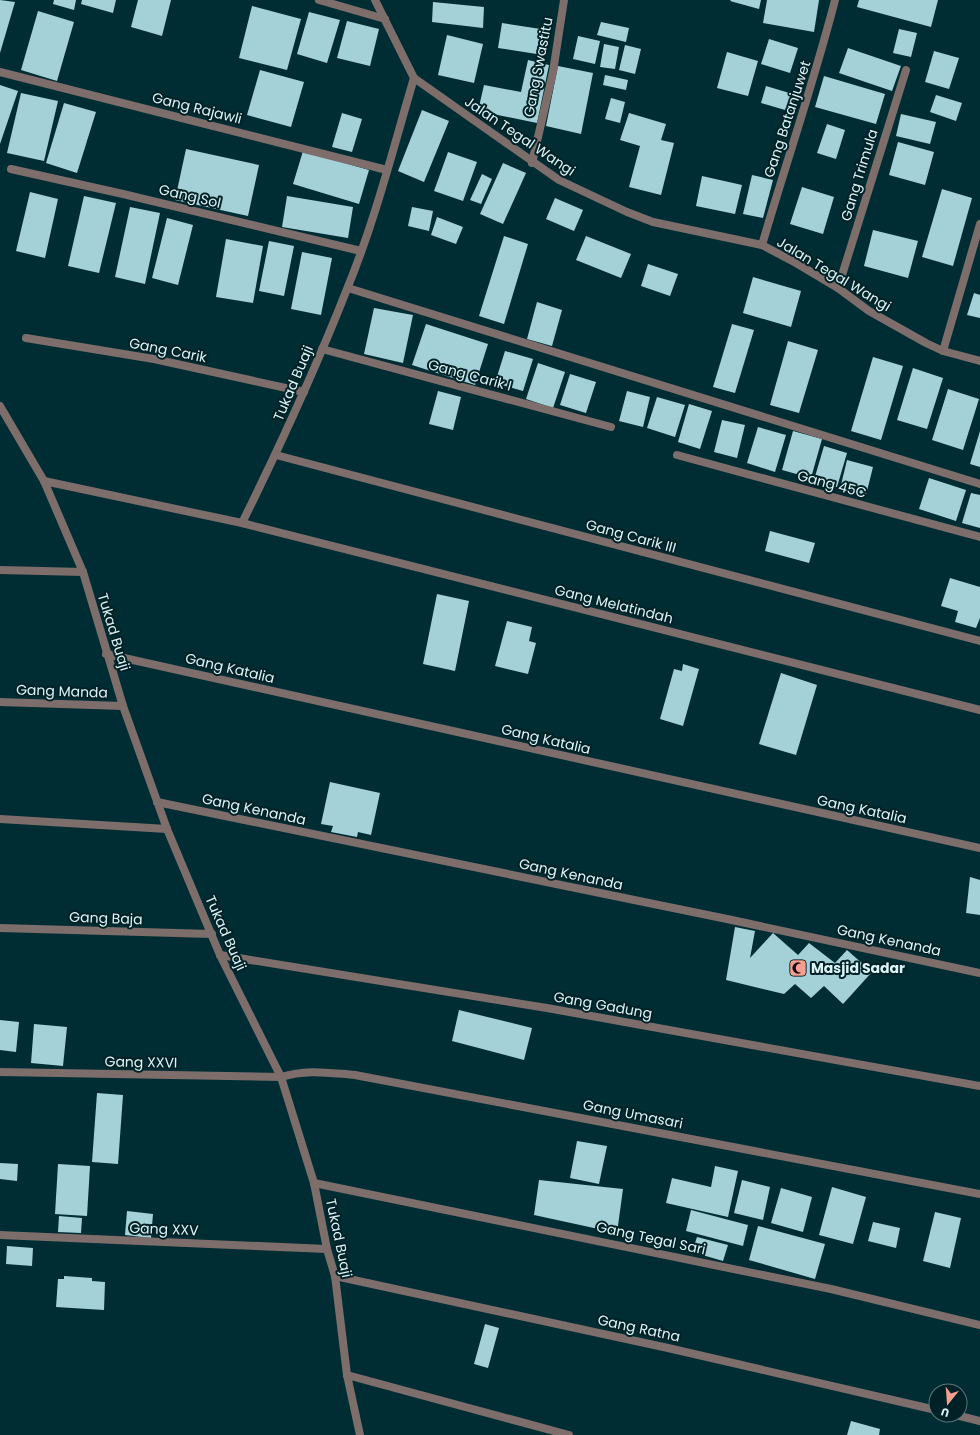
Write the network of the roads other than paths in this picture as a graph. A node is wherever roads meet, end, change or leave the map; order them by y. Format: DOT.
graph roads {
  1 [pos="319,0"];
  2 [pos="375,0"];
  3 [pos="564,0"];
  4 [pos="836,0"];
  5 [pos="385,19"];
  6 [pos="906,70"];
  7 [pos="0,72"];
  8 [pos="414,78"];
  9 [pos="532,163"];
  10 [pos="12,169"];
  11 [pos="387,170"];
  12 [pos="980,224"];
  13 [pos="762,245"];
  14 [pos="361,251"];
  15 [pos="348,288"];
  16 [pos="838,288"];
  17 [pos="26,338"];
  18 [pos="322,349"];
  19 [pos="943,350"];
  20 [pos="980,360"];
  21 [pos="304,392"];
  22 [pos="1,410"];
  23 [pos="611,427"];
  24 [pos="276,455"];
  25 [pos="677,455"];
  26 [pos="44,481"];
  27 [pos="980,484"];
  28 [pos="242,523"];
  29 [pos="980,538"];
  30 [pos="0,570"];
  31 [pos="83,572"];
  32 [pos="980,641"];
  33 [pos="106,654"];
  34 [pos="0,702"];
  35 [pos="123,706"];
  36 [pos="980,710"];
  37 [pos="157,802"];
  38 [pos="0,819"];
  39 [pos="167,829"];
  40 [pos="980,848"];
  41 [pos="0,928"];
  42 [pos="212,934"];
  43 [pos="220,955"];
  44 [pos="980,973"];
  45 [pos="0,1072"];
  46 [pos="281,1077"];
  47 [pos="980,1086"];
  48 [pos="314,1183"];
  49 [pos="980,1194"];
  50 [pos="0,1235"];
  51 [pos="327,1249"];
  52 [pos="335,1276"];
  53 [pos="980,1325"];
  54 [pos="347,1375"];
  55 [pos="928,1408"];
  56 [pos="968,1418"];
  57 [pos="980,1421"];
  58 [pos="360,1435"];
  59 [pos="569,1435"];
  1 -- 5 [label="street"];
  2 -- 5 [label="street, Jalan Tegal Wangi"];
  3 -- 9 [label="street, Gang Swastitu"];
  4 -- 13 [label="street, Gang Batanjuwet"];
  5 -- 8 [label="street, Jalan Tegal Wangi"];
  6 -- 16 [label="street, Gang Trimula"];
  7 -- 11 [label="street, Gang Rajawli"];
  8 -- 9 [label="street, Jalan Tegal Wangi"];
  8 -- 11 [label="street, Tukad Buaji"];
  9 -- 13 [label="street, Jalan Tegal Wangi"];
  10 -- 14 [label="street, Gang Sol"];
  11 -- 14 [label="street, Tukad Buaji"];
  12 -- 19 [label="street"];
  13 -- 16 [label="street, Jalan Tegal Wangi"];
  14 -- 15 [label="street, Tukad Buaji"];
  15 -- 18 [label="street, Tukad Buaji"];
  15 -- 27 [label="street"];
  16 -- 19 [label="street, Jalan Tegal Wangi"];
  17 -- 21 [label="street, Gang Carik"];
  18 -- 21 [label="street, Tukad Buaji"];
  18 -- 23 [label="street, Gang Carik I"];
  19 -- 20 [label="street, Jalan Tegal Wangi"];
  21 -- 24 [label="street, Tukad Buaji"];
  22 -- 26 [label="street, Tukad Buaji"];
  24 -- 28 [label="street, Tukad Buaji"];
  24 -- 32 [label="street, Gang Carik III"];
  25 -- 29 [label="street, Gang 45C"];
  26 -- 28 [label="street"];
  26 -- 31 [label="street, Tukad Buaji"];
  28 -- 36 [label="street, Gang Melatindah"];
  30 -- 31 [label="street"];
  31 -- 33 [label="street, Tukad Buaji"];
  33 -- 35 [label="street, Tukad Buaji"];
  33 -- 40 [label="street, Gang Katalia"];
  34 -- 35 [label="street, Gang Manda"];
  35 -- 37 [label="street, Tukad Buaji"];
  37 -- 39 [label="street, Tukad Buaji"];
  37 -- 44 [label="street, Gang Kenanda"];
  38 -- 39 [label="street"];
  39 -- 42 [label="street, Tukad Buaji"];
  41 -- 42 [label="street, Gang Baja"];
  42 -- 43 [label="street, Tukad Buaji"];
  43 -- 46 [label="street, Tukad Buaji"];
  43 -- 47 [label="street, Gang Gadung"];
  45 -- 46 [label="street, Gang XXVI"];
  46 -- 48 [label="street, Tukad Buaji"];
  46 -- 49 [label="street, Gang Umasari"];
  48 -- 51 [label="street, Tukad Buaji"];
  48 -- 53 [label="street, Gang Tegal Sari"];
  50 -- 51 [label="street, Gang XXV"];
  51 -- 52 [label="street, Tukad Buaji"];
  52 -- 54 [label="street, Tukad Buaji"];
  52 -- 55 [label="street, Gang Ratna"];
  54 -- 58 [label="street, Tukad Buaji"];
  54 -- 59 [label="street"];
  56 -- 57 [label="street"];
}
